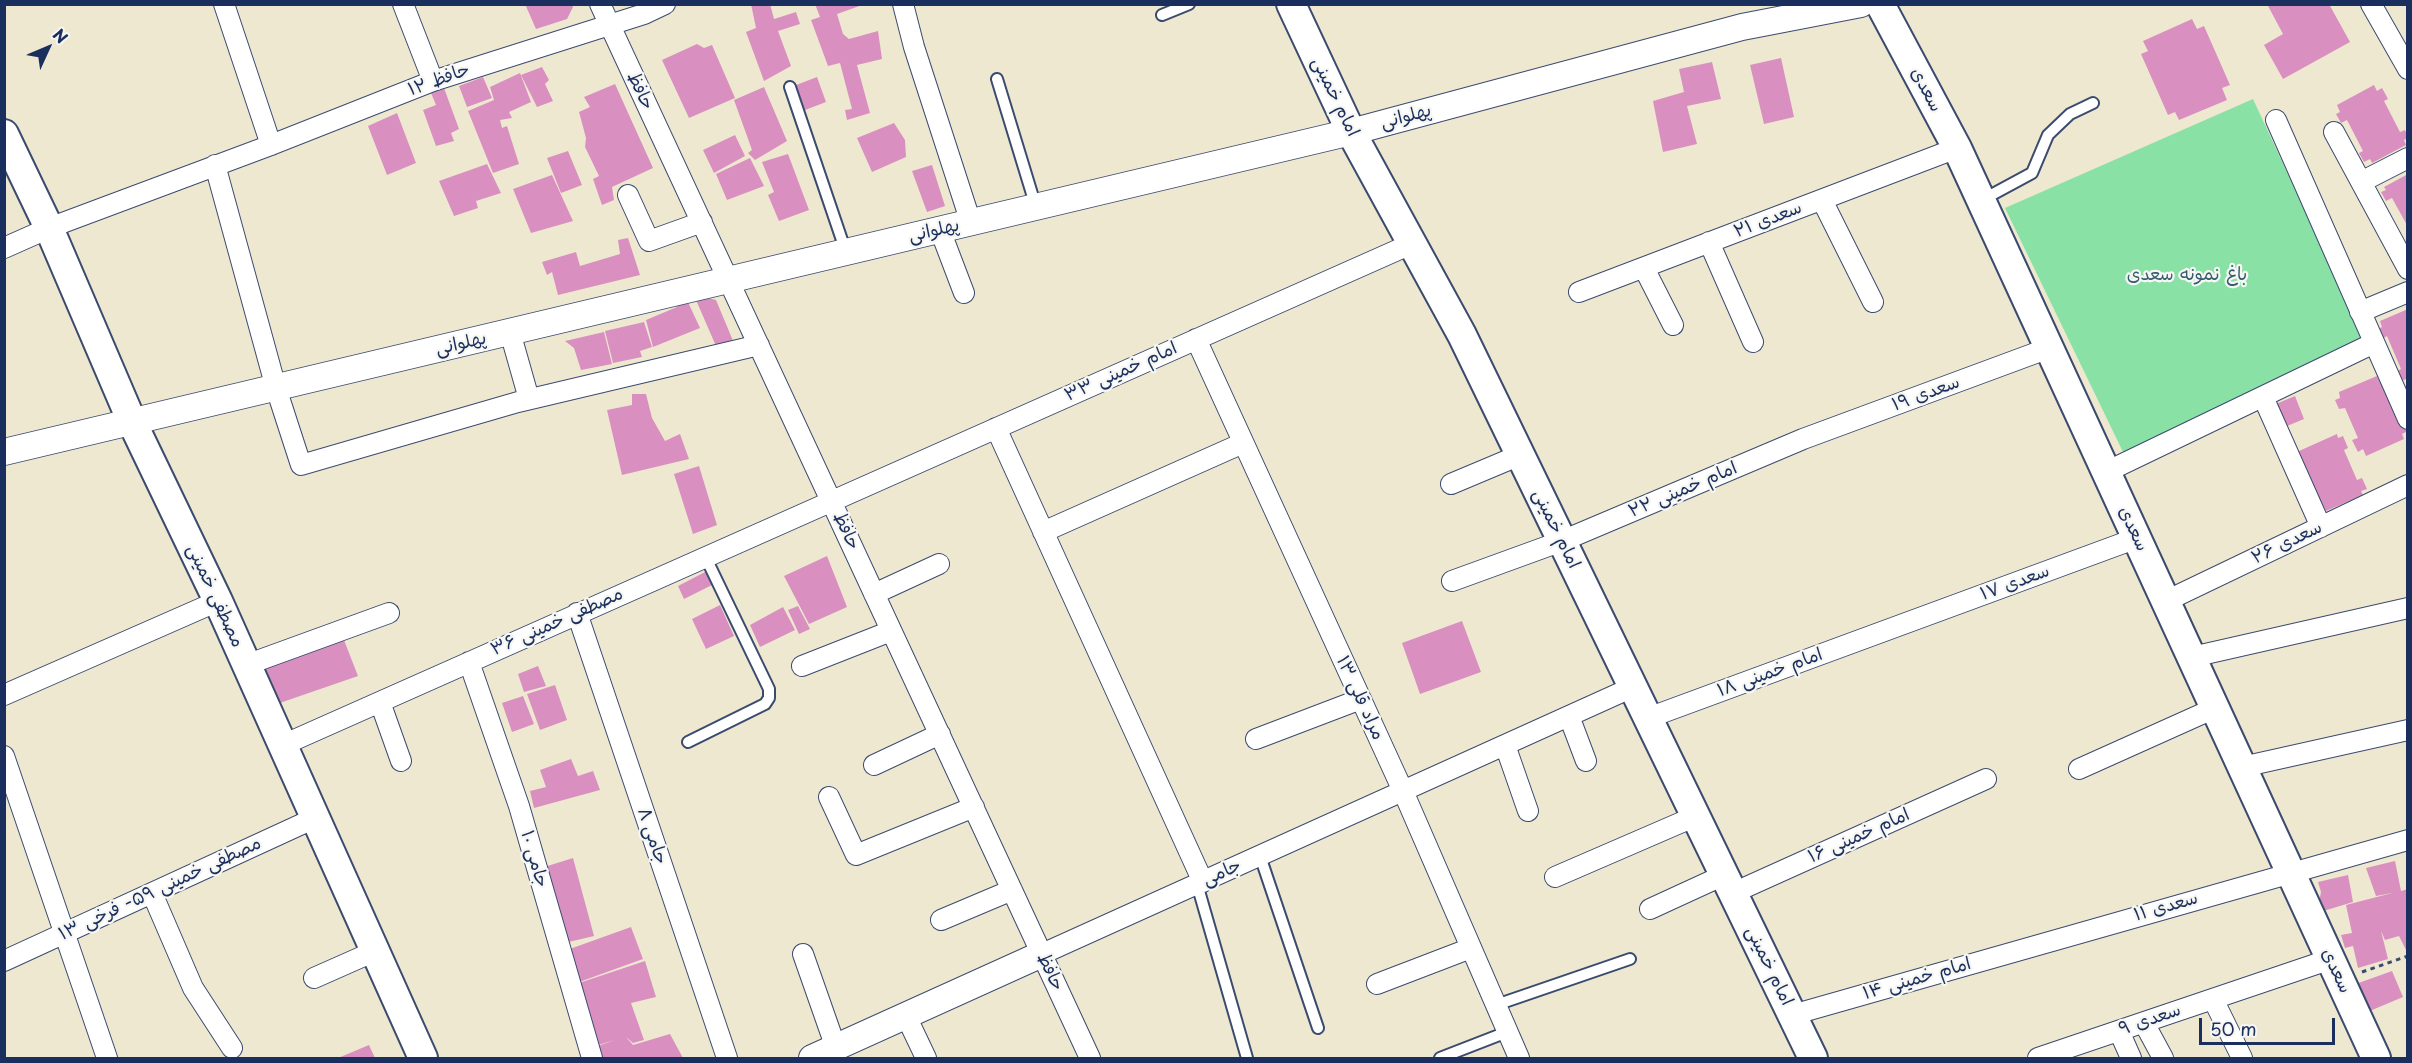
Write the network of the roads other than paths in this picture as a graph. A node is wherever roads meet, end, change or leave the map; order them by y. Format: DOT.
graph roads {
  1 [pos="224,4"];
  2 [pos="403,4"];
  3 [pos="600,4"];
  4 [pos="665,4"];
  5 [pos="903,4"];
  6 [pos="1189,4"];
  7 [pos="1291,4"];
  8 [pos="1862,4"];
  9 [pos="1880,4"];
  10 [pos="2371,4"];
  11 [pos="1162,15"];
  12 [pos="609,23"];
  13 [pos="2408,69"];
  14 [pos="997,79"];
  15 [pos="432,81"];
  16 [pos="790,87"];
  17 [pos="2093,103"];
  18 [pos="2276,120"];
  19 [pos="1351,132"];
  20 [pos="2334,132"];
  21 [pos="4,134"];
  22 [pos="271,145"];
  23 [pos="1957,148"];
  24 [pos="2408,158"];
  25 [pos="215,165"];
  26 [pos="2361,182"];
  27 [pos="628,195"];
  28 [pos="1822,200"];
  29 [pos="1981,200"];
  30 [pos="1036,207"];
  31 [pos="702,222"];
  32 [pos="971,223"];
  33 [pos="49,228"];
  34 [pos="940,230"];
  35 [pos="1709,243"];
  36 [pos="1411,244"];
  37 [pos="4,248"];
  38 [pos="846,252"];
  39 [pos="2406,265"];
  40 [pos="1644,268"];
  41 [pos="728,280"];
  42 [pos="1579,292"];
  43 [pos="2408,292"];
  44 [pos="964,293"];
  45 [pos="1873,302"];
  46 [pos="2360,312"];
  47 [pos="1673,326"];
  48 [pos="510,332"];
  49 [pos="1196,339"];
  50 [pos="1753,342"];
  51 [pos="2374,343"];
  52 [pos="759,345"];
  53 [pos="2049,348"];
  54 [pos="276,388"];
  55 [pos="2263,397"];
  56 [pos="524,400"];
  57 [pos="2408,419"];
  58 [pos="132,422"];
  59 [pos="996,428"];
  60 [pos="1803,440"];
  61 [pos="1243,443"];
  62 [pos="4,452"];
  63 [pos="1520,455"];
  64 [pos="2106,472"];
  65 [pos="1451,484"];
  66 [pos="2408,485"];
  67 [pos="831,501"];
  68 [pos="2321,527"];
  69 [pos="1043,532"];
  70 [pos="2137,538"];
  71 [pos="1562,542"];
  72 [pos="705,556"];
  73 [pos="939,564"];
  74 [pos="1452,581"];
  75 [pos="874,594"];
  76 [pos="218,600"];
  77 [pos="2166,601"];
  78 [pos="2408,608"];
  79 [pos="389,613"];
  80 [pos="577,613"];
  81 [pos="1893,628"];
  82 [pos="891,631"];
  83 [pos="2192,657"];
  84 [pos="468,662"];
  85 [pos="246,665"];
  86 [pos="802,666"];
  87 [pos="1633,687"];
  88 [pos="4,695"];
  89 [pos="1361,699"];
  90 [pos="380,702"];
  91 [pos="2215,708"];
  92 [pos="1569,716"];
  93 [pos="1648,718"];
  94 [pos="2408,730"];
  95 [pos="940,734"];
  96 [pos="1256,739"];
  97 [pos="688,742"];
  98 [pos="283,745"];
  99 [pos="1504,745"];
  100 [pos="4,756"];
  101 [pos="401,761"];
  102 [pos="1586,761"];
  103 [pos="874,765"];
  104 [pos="2242,767"];
  105 [pos="2079,769"];
  106 [pos="1986,779"];
  107 [pos="1403,791"];
  108 [pos="829,797"];
  109 [pos="974,807"];
  110 [pos="1528,811"];
  111 [pos="1696,816"];
  112 [pos="315,818"];
  113 [pos="2408,840"];
  114 [pos="1260,856"];
  115 [pos="2290,872"];
  116 [pos="1555,877"];
  117 [pos="1200,883"];
  118 [pos="1728,884"];
  119 [pos="1012,890"];
  120 [pos="152,893"];
  121 [pos="1650,909"];
  122 [pos="941,920"];
  123 [pos="63,934"];
  124 [pos="2041,943"];
  125 [pos="1471,948"];
  126 [pos="375,951"];
  127 [pos="803,954"];
  128 [pos="1042,954"];
  129 [pos="1630,959"];
  130 [pos="4,961"];
  131 [pos="2336,970"];
  132 [pos="314,978"];
  133 [pos="1377,984"];
  134 [pos="2213,999"];
  135 [pos="1496,1005"];
  136 [pos="1792,1015"];
  137 [pos="906,1016"];
  138 [pos="2144,1023"];
  139 [pos="1318,1028"];
  140 [pos="2119,1031"];
  141 [pos="1507,1032"];
  142 [pos="232,1048"];
  143 [pos="836,1048"];
  144 [pos="108,1059"];
  145 [pos="423,1059"];
  146 [pos="592,1059"];
  147 [pos="727,1059"];
  148 [pos="812,1059"];
  149 [pos="926,1059"];
  150 [pos="1090,1059"];
  151 [pos="1247,1059"];
  152 [pos="1440,1059"];
  153 [pos="1519,1059"];
  154 [pos="1813,1059"];
  155 [pos="2038,1059"];
  156 [pos="2131,1059"];
  157 [pos="2163,1059"];
  158 [pos="2242,1059"];
  159 [pos="2376,1059"];
  1 -- 22 [label="street"];
  2 -- 15 [label="street"];
  3 -- 12 [label="street, حافظ"];
  4 -- 12 [label="street, حافظ ۱۲"];
  5 -- 32 [label="street"];
  6 -- 11 [label="lane"];
  7 -- 19 [label="main road, امام خمینی"];
  8 -- 19 [label="street, پهلوانی"];
  9 -- 23 [label="main road, سعدی"];
  10 -- 13 [label="street"];
  12 -- 15 [label="street, حافظ ۱۲"];
  12 -- 31 [label="street, حافظ"];
  14 -- 30 [label="lane"];
  15 -- 22 [label="street, حافظ ۱۲"];
  16 -- 38 [label="lane"];
  17 -- 29 [label="lane"];
  18 -- 46 [label="street"];
  19 -- 30 [label="street, پهلوانی"];
  19 -- 36 [label="main road, امام خمینی"];
  20 -- 26 [label="street"];
  21 -- 33 [label="main road, مصطفی خمینی"];
  22 -- 25 [label="street, حافظ ۱۲"];
  23 -- 28 [label="street, سعدی ۲۱"];
  23 -- 29 [label="main road, سعدی"];
  24 -- 26 [label="street"];
  25 -- 33 [label="street, حافظ ۱۲"];
  25 -- 54 [label="street"];
  26 -- 39 [label="street"];
  27 -- 31 [label="street"];
  28 -- 35 [label="street, سعدی ۲۱"];
  28 -- 45 [label="street"];
  29 -- 53 [label="main road, سعدی"];
  30 -- 32 [label="street, پهلوانی"];
  31 -- 41 [label="street, حافظ"];
  32 -- 34 [label="street, پهلوانی"];
  33 -- 37 [label="street, حافظ ۱۲"];
  33 -- 58 [label="main road, مصطفی خمینی"];
  34 -- 38 [label="street, پهلوانی"];
  34 -- 44 [label="street"];
  35 -- 40 [label="street, سعدی ۲۱"];
  35 -- 50 [label="street"];
  36 -- 49 [label="street, امام خمینی ۳۳"];
  36 -- 63 [label="main road, امام خمینی"];
  38 -- 41 [label="street, پهلوانی"];
  40 -- 42 [label="street, سعدی ۲۱"];
  40 -- 47 [label="street"];
  41 -- 48 [label="street, پهلوانی"];
  41 -- 52 [label="street, حافظ"];
  43 -- 46 [label="street"];
  46 -- 51 [label="street"];
  48 -- 54 [label="street, پهلوانی"];
  48 -- 56 [label="street"];
  49 -- 59 [label="street, امام خمینی ۳۳"];
  49 -- 61 [label="street, مراد قلی ۱۳"];
  51 -- 55 [label="street"];
  51 -- 57 [label="street"];
  52 -- 56 [label="street"];
  52 -- 67 [label="street, حافظ"];
  53 -- 60 [label="street, سعدی ۱۹"];
  53 -- 64 [label="main road, سعدی"];
  54 -- 56 [label="street"];
  54 -- 58 [label="street, پهلوانی"];
  55 -- 64 [label="street"];
  55 -- 68 [label="street"];
  58 -- 62 [label="street, پهلوانی"];
  58 -- 76 [label="main road, مصطفی خمینی"];
  59 -- 67 [label="street, امام خمینی ۳۳"];
  59 -- 69 [label="street"];
  60 -- 71 [label="street, امام خمینی ۲۲"];
  61 -- 69 [label="street"];
  61 -- 89 [label="street, مراد قلی ۱۳"];
  63 -- 65 [label="street"];
  63 -- 71 [label="main road, امام خمینی"];
  64 -- 70 [label="main road, سعدی"];
  66 -- 68 [label="street, سعدی ۲۶"];
  67 -- 72 [label="street, مصطفی خمینی ۳۶"];
  67 -- 75 [label="street, حافظ"];
  68 -- 77 [label="street, سعدی ۲۶"];
  69 -- 117 [label="street"];
  70 -- 77 [label="main road, سعدی"];
  70 -- 81 [label="street, سعدی ۱۷"];
  71 -- 74 [label="street, امام خمینی ۲۲"];
  71 -- 87 [label="main road, امام خمینی"];
  72 -- 80 [label="street, مصطفی خمینی ۳۶"];
  72 -- 97 [label="lane"];
  73 -- 75 [label="street"];
  75 -- 82 [label="street, حافظ"];
  76 -- 85 [label="main road, مصطفی خمینی"];
  76 -- 88 [label="street"];
  77 -- 83 [label="main road, سعدی"];
  78 -- 83 [label="street"];
  79 -- 85 [label="street"];
  80 -- 84 [label="street, مصطفی خمینی ۳۶"];
  80 -- 147 [label="street, جامی ۸"];
  81 -- 93 [label="street, امام خمینی ۱۸"];
  82 -- 86 [label="street"];
  82 -- 95 [label="street, حافظ"];
  83 -- 91 [label="main road, سعدی"];
  84 -- 90 [label="street, مصطفی خمینی ۳۶"];
  84 -- 146 [label="street, جامی ۱۰"];
  85 -- 98 [label="main road, مصطفی خمینی"];
  87 -- 92 [label="street, جامی"];
  87 -- 93 [label="main road, امام خمینی"];
  89 -- 96 [label="street"];
  89 -- 107 [label="street, مراد قلی ۱۳"];
  90 -- 98 [label="street, مصطفی خمینی ۳۶"];
  90 -- 101 [label="street"];
  91 -- 104 [label="main road, سعدی"];
  91 -- 105 [label="street"];
  92 -- 99 [label="street, جامی"];
  92 -- 102 [label="street"];
  93 -- 111 [label="main road, امام خمینی"];
  94 -- 104 [label="street"];
  95 -- 103 [label="street"];
  95 -- 109 [label="street, حافظ"];
  98 -- 112 [label="main road, مصطفی خمینی"];
  99 -- 107 [label="street, جامی"];
  99 -- 110 [label="street"];
  100 -- 123 [label="street"];
  104 -- 115 [label="main road, سعدی"];
  106 -- 118 [label="street, امام خمینی ۱۶"];
  107 -- 114 [label="street, جامی"];
  107 -- 125 [label="street, مراد قلی ۱۳"];
  108 -- 109 [label="street"];
  109 -- 119 [label="street, حافظ"];
  111 -- 116 [label="street"];
  111 -- 118 [label="main road, امام خمینی"];
  112 -- 120 [label="street, مصطفی خمینی ۵۹- فرخی ۱۳"];
  112 -- 126 [label="main road, مصطفی خمینی"];
  113 -- 115 [label="street, سعدی ۱۱"];
  114 -- 117 [label="street, جامی"];
  114 -- 139 [label="lane"];
  115 -- 124 [label="street, سعدی ۱۱"];
  115 -- 131 [label="main road, سعدی"];
  117 -- 128 [label="street, جامی"];
  117 -- 151 [label="lane"];
  118 -- 121 [label="street, امام خمینی ۱۶"];
  118 -- 136 [label="main road, امام خمینی"];
  119 -- 122 [label="street"];
  119 -- 128 [label="street, حافظ"];
  120 -- 123 [label="street, مصطفی خمینی ۵۹- فرخی ۱۳"];
  120 -- 142 [label="street"];
  123 -- 130 [label="street, مصطفی خمینی ۵۹- فرخی ۱۳"];
  123 -- 144 [label="street"];
  124 -- 136 [label="street, امام خمینی ۱۴"];
  125 -- 133 [label="street"];
  125 -- 135 [label="street, مراد قلی ۱۳"];
  126 -- 132 [label="street"];
  126 -- 145 [label="main road, مصطفی خمینی"];
  127 -- 143 [label="street"];
  128 -- 137 [label="street, جامی"];
  128 -- 150 [label="street, حافظ"];
  129 -- 135 [label="lane"];
  131 -- 134 [label="street, سعدی ۹"];
  131 -- 159 [label="main road, سعدی"];
  134 -- 138 [label="street, سعدی ۹"];
  134 -- 158 [label="street"];
  135 -- 141 [label="street, مراد قلی ۱۳"];
  136 -- 154 [label="main road, امام خمینی"];
  137 -- 143 [label="street, جامی"];
  137 -- 149 [label="street"];
  138 -- 140 [label="street, سعدی ۹"];
  138 -- 157 [label="street"];
  140 -- 155 [label="street, سعدی ۹"];
  140 -- 156 [label="street"];
  141 -- 152 [label="lane"];
  141 -- 153 [label="street, مراد قلی ۱۳"];
  143 -- 148 [label="street, جامی"];
}
